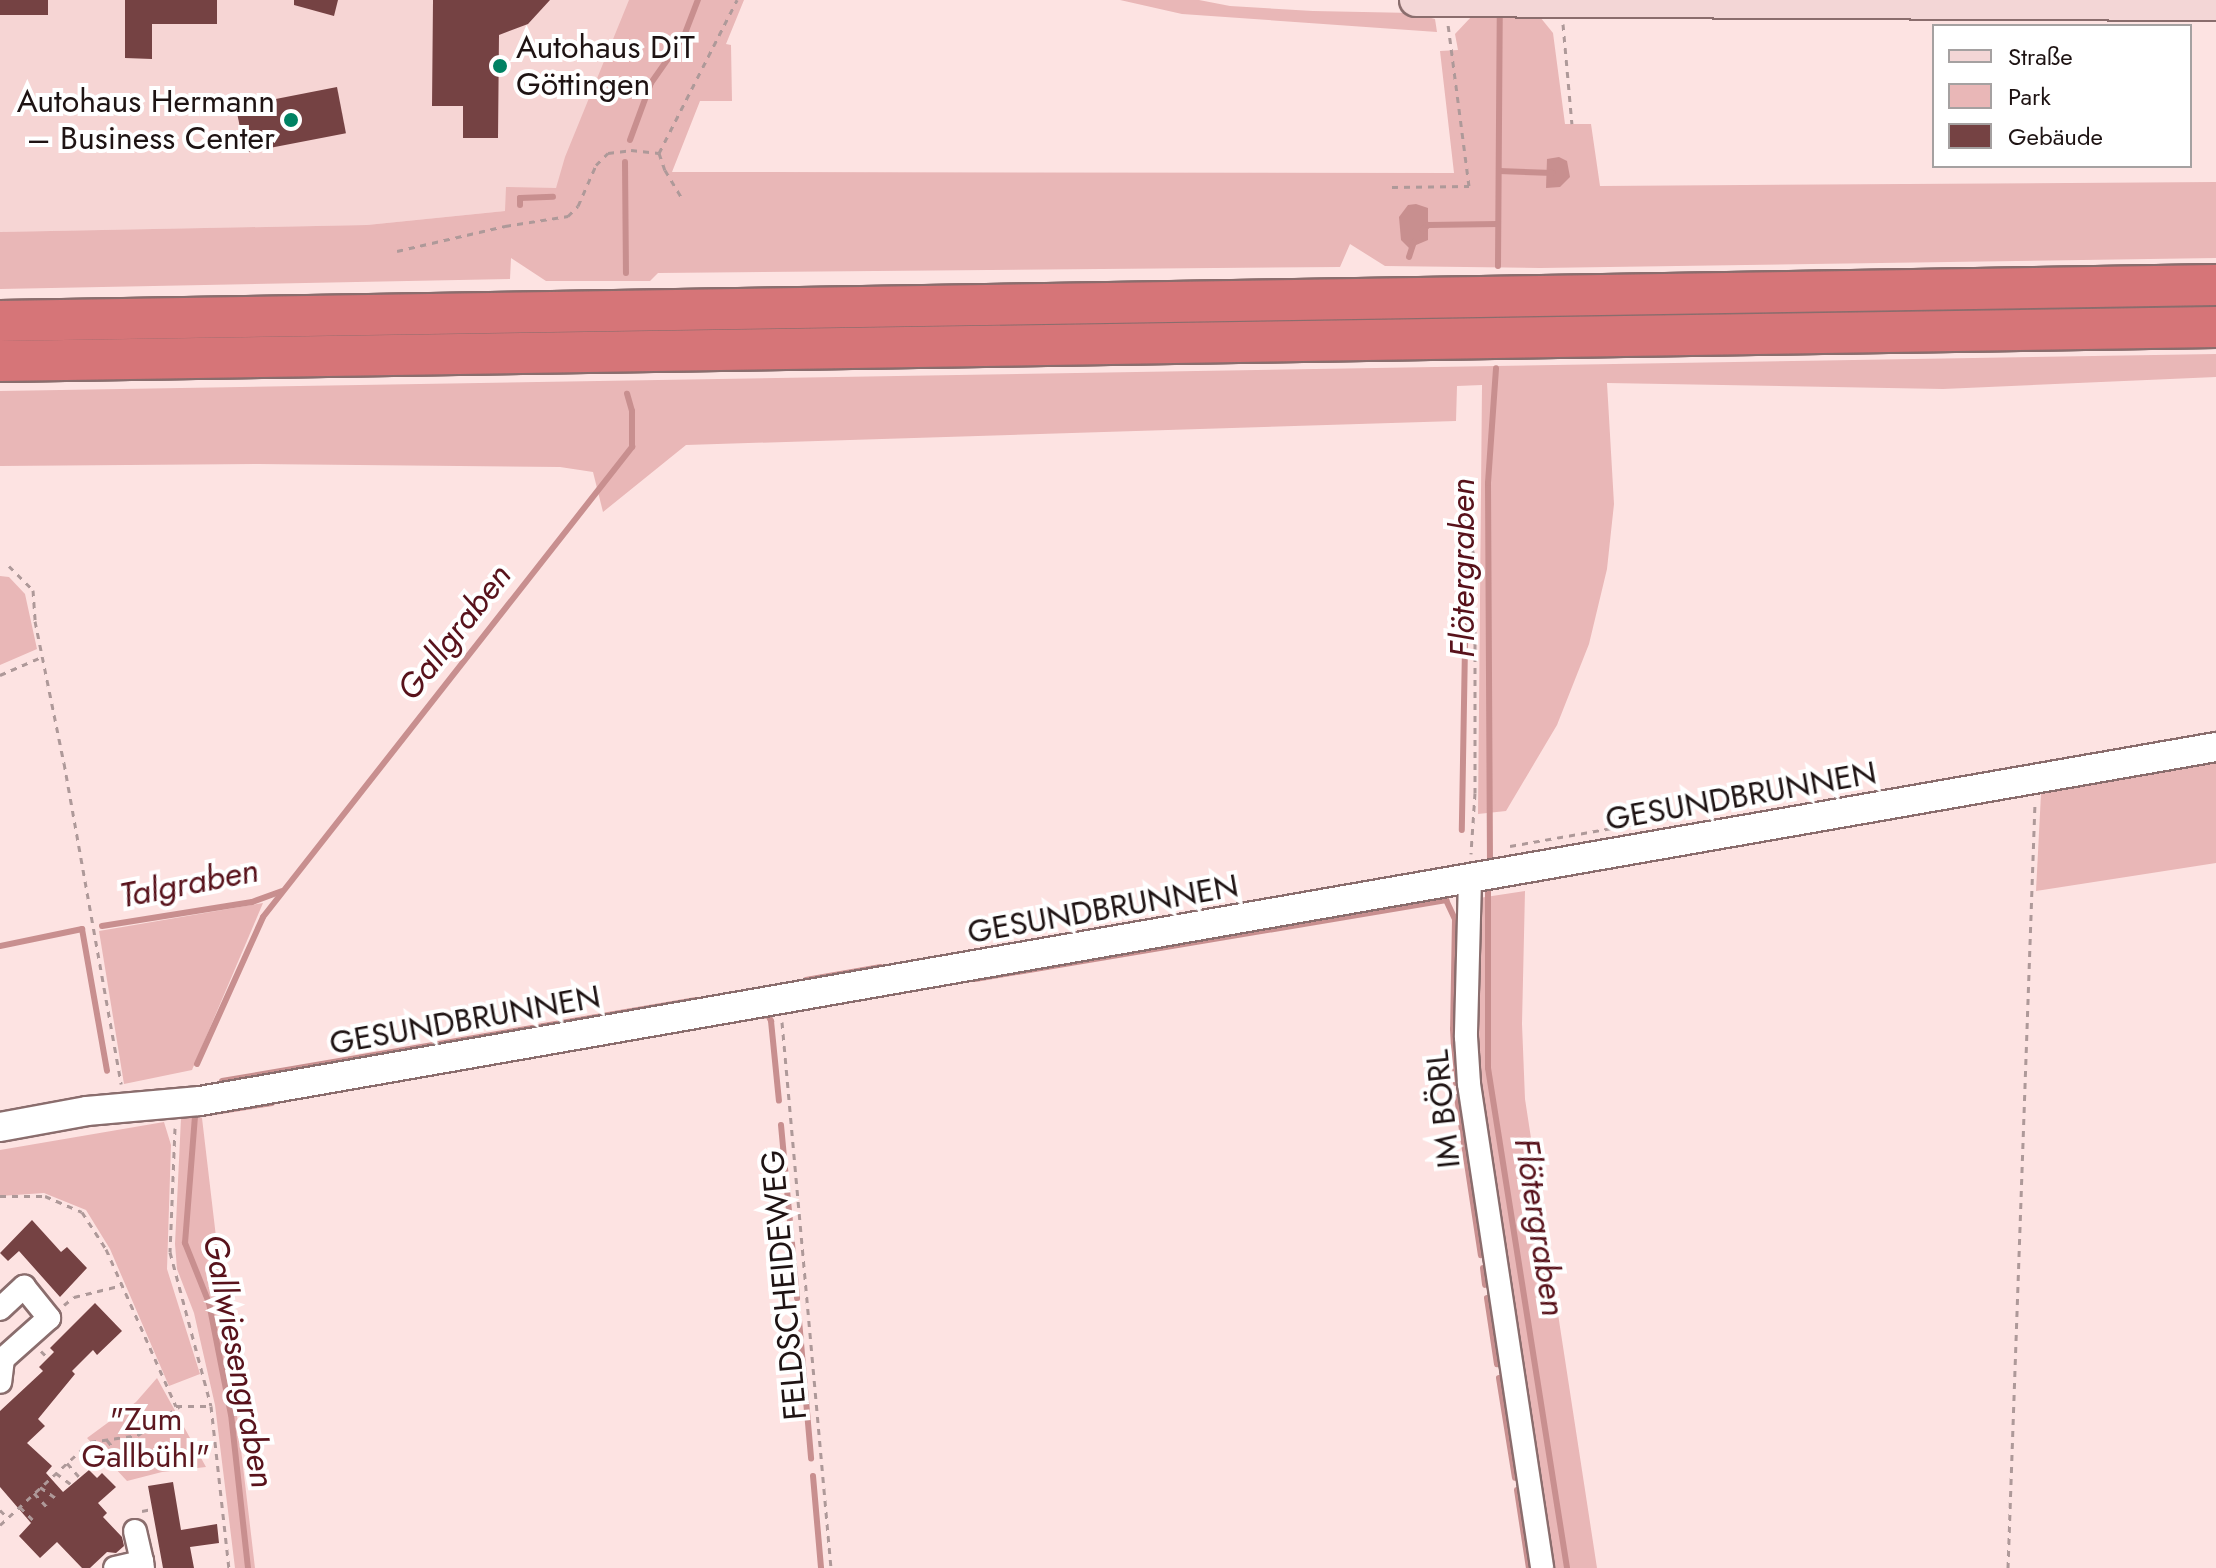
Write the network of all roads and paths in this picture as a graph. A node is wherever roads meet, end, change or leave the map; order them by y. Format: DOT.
graph roads {
  1 [pos="737,0"];
  2 [pos="1416,0"];
  3 [pos="1476,1"];
  4 [pos="1525,1"];
  5 [pos="2216,4"];
  6 [pos="1448,50"];
  7 [pos="1566,54"];
  8 [pos="1572,124"];
  9 [pos="659,153"];
  10 [pos="1392,187"];
  11 [pos="683,200"];
  12 [pos="397,251"];
  13 [pos="2216,285"];
  14 [pos="0,321"];
  15 [pos="2216,327"];
  16 [pos="0,361"];
  17 [pos="1461,503"];
  18 [pos="9,566"];
  19 [pos="44,656"];
  20 [pos="0,675"];
  21 [pos="2216,747"];
  22 [pos="2037,779"];
  23 [pos="1470,879"];
  24 [pos="785,1000"];
  25 [pos="174,1104"];
  26 [pos="123,1108"];
  27 [pos="0,1127"];
  28 [pos="0,1196"];
  29 [pos="123,1285"];
  30 [pos="0,1309"];
  31 [pos="49,1318"];
  32 [pos="0,1381"];
  33 [pos="180,1406"];
  34 [pos="211,1406"];
  35 [pos="107,1440"];
  36 [pos="67,1463"];
  37 [pos="125,1463"];
  38 [pos="56,1473"];
  39 [pos="80,1478"];
  40 [pos="72,1485"];
  41 [pos="40,1487"];
  42 [pos="34,1493"];
  43 [pos="57,1499"];
  44 [pos="20,1507"];
  45 [pos="48,1508"];
  46 [pos="0,1510"];
  47 [pos="8,1518"];
  48 [pos="34,1521"];
  49 [pos="0,1525"];
  50 [pos="135,1531"];
  51 [pos="143,1565"];
  52 [pos="115,1568"];
  53 [pos="229,1568"];
  54 [pos="831,1568"];
  55 [pos="1542,1568"];
  56 [pos="2008,1568"];
  1 -- 9 [label="path"];
  2 -- 3 [label="main road"];
  3 -- 4 [label="main road"];
  4 -- 5 [label="main road"];
  6 -- 10 [label="path"];
  7 -- 8 [label="path"];
  9 -- 11 [label="path"];
  9 -- 12 [label="path"];
  13 -- 14 [label="highway"];
  15 -- 16 [label="highway"];
  17 -- 23 [label="path"];
  18 -- 19 [label="path"];
  19 -- 20 [label="path"];
  19 -- 26 [label="path"];
  21 -- 22 [label="street, GESUNDBRUNNEN"];
  22 -- 23 [label="street, GESUNDBRUNNEN"];
  22 -- 56 [label="path"];
  23 -- 24 [label="street, GESUNDBRUNNEN"];
  23 -- 55 [label="street, IM BÖRL"];
  24 -- 25 [label="street, GESUNDBRUNNEN"];
  24 -- 54 [label="path, FELDSCHEIDEWEG"];
  25 -- 26 [label="street, GESUNDBRUNNEN"];
  25 -- 34 [label="path"];
  26 -- 27 [label="street, GESUNDBRUNNEN"];
  28 -- 29 [label="path"];
  29 -- 31 [label="path"];
  29 -- 33 [label="path"];
  30 -- 31 [label="street"];
  31 -- 32 [label="street"];
  33 -- 34 [label="path"];
  33 -- 35 [label="path"];
  34 -- 53 [label="path"];
  35 -- 36 [label="path"];
  35 -- 37 [label="path"];
  36 -- 38 [label="path"];
  36 -- 39 [label="path"];
  38 -- 40 [label="path"];
  38 -- 41 [label="path"];
  41 -- 42 [label="path"];
  41 -- 43 [label="path"];
  42 -- 44 [label="path"];
  42 -- 45 [label="path"];
  44 -- 47 [label="path"];
  44 -- 48 [label="path"];
  46 -- 47 [label="path"];
  47 -- 49 [label="path"];
  50 -- 51 [label="street"];
  51 -- 52 [label="street"];
}
